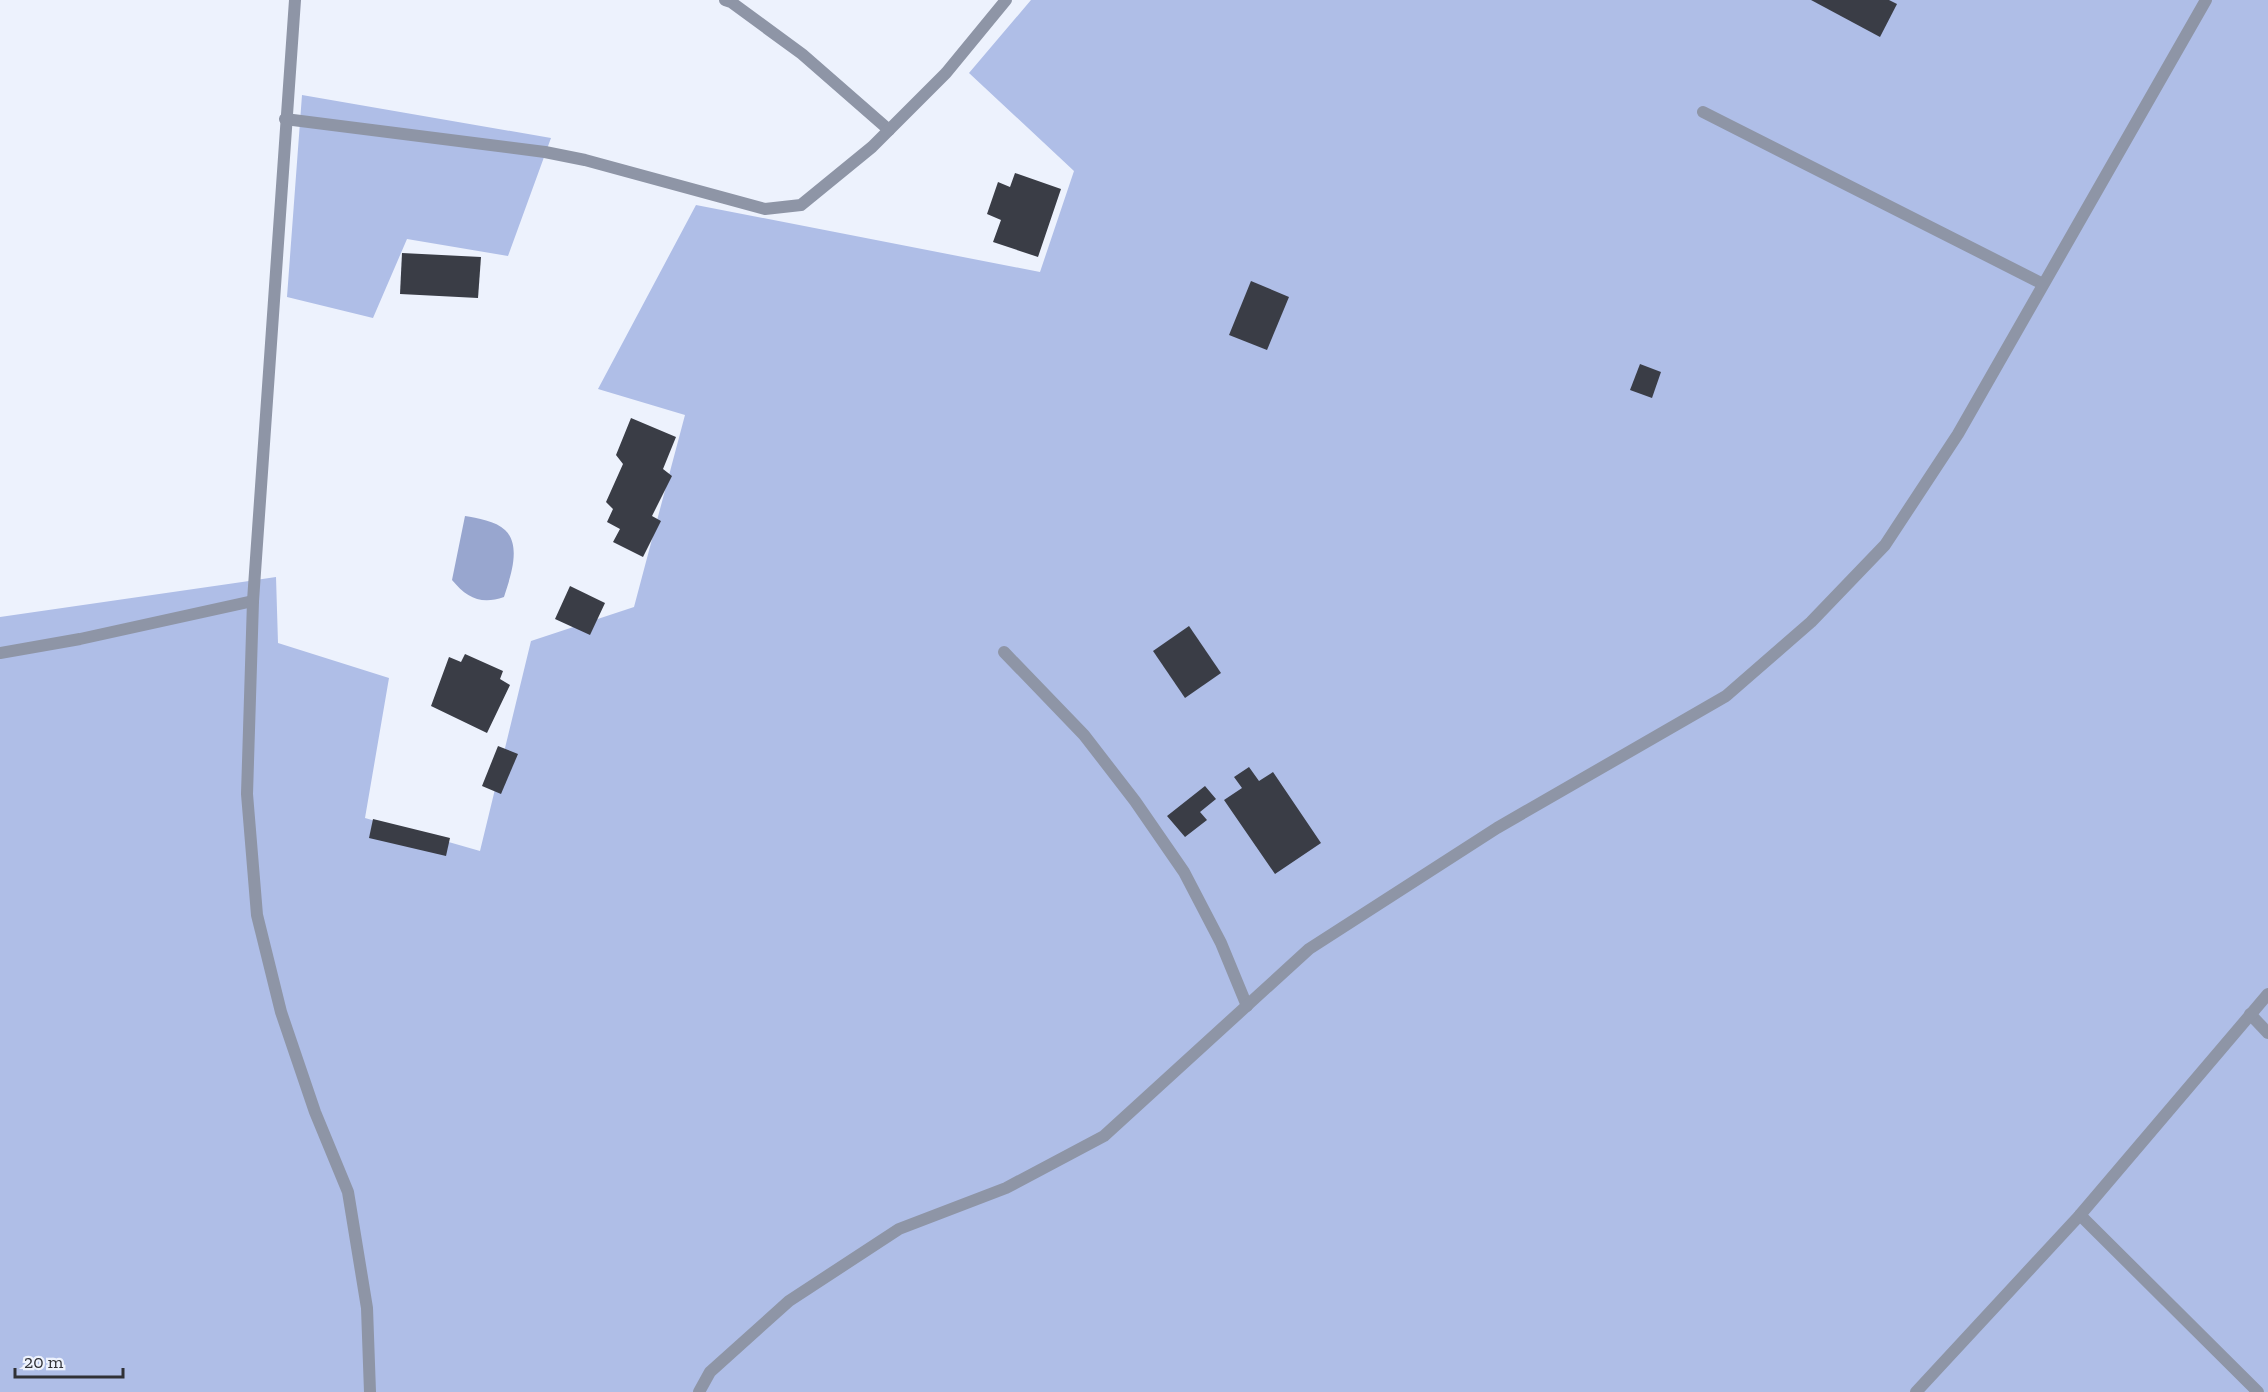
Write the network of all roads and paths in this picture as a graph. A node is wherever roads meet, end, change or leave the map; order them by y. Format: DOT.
graph roads {
  1 [pos="295,0"];
  2 [pos="725,0"];
  3 [pos="1006,0"];
  4 [pos="2206,0"];
  5 [pos="1703,112"];
  6 [pos="285,119"];
  7 [pos="889,130"];
  8 [pos="2043,284"];
  9 [pos="253,600"];
  10 [pos="1004,652"];
  11 [pos="0,653"];
  12 [pos="2268,994"];
  13 [pos="1246,1006"];
  14 [pos="2250,1014"];
  15 [pos="2268,1033"];
  16 [pos="2080,1215"];
  17 [pos="370,1392"];
  18 [pos="699,1392"];
  19 [pos="1916,1392"];
  20 [pos="2258,1392"];
  1 -- 6 [label="street"];
  2 -- 7 [label="street"];
  3 -- 7 [label="street"];
  4 -- 8 [label="street"];
  5 -- 8 [label="street"];
  6 -- 7 [label="street"];
  6 -- 9 [label="street"];
  8 -- 13 [label="street"];
  9 -- 11 [label="street"];
  9 -- 17 [label="street"];
  10 -- 13 [label="street"];
  12 -- 14 [label="street"];
  13 -- 18 [label="street"];
  14 -- 15 [label="street"];
  14 -- 16 [label="street"];
  16 -- 19 [label="street"];
  16 -- 20 [label="street"];
}
